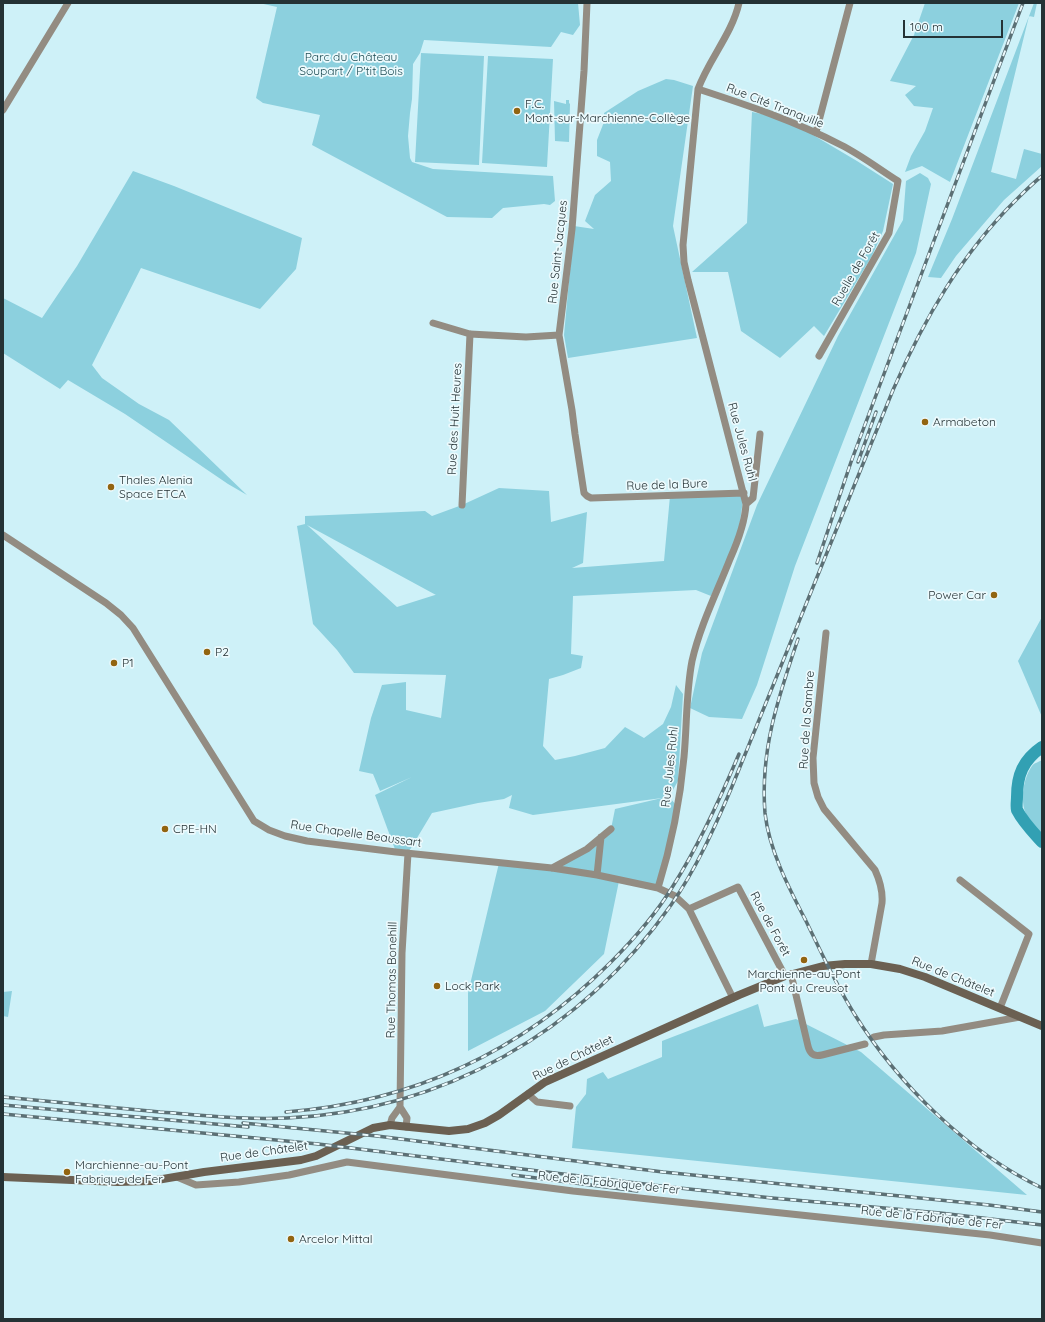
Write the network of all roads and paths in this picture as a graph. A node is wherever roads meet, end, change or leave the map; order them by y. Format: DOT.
graph roads {
  1 [pos="68,3"];
  2 [pos="587,3"];
  3 [pos="739,3"];
  4 [pos="850,3"];
  5 [pos="698,89"];
  6 [pos="3,110"];
  7 [pos="816,132"];
  8 [pos="842,146"];
  9 [pos="433,323"];
  10 [pos="470,334"];
  11 [pos="559,336"];
  12 [pos="819,356"];
  13 [pos="760,434"];
  14 [pos="744,493"];
  15 [pos="591,498"];
  16 [pos="746,504"];
  17 [pos="462,506"];
  18 [pos="3,535"];
  19 [pos="826,633"];
  20 [pos="611,828"];
  21 [pos="601,837"];
  22 [pos="408,853"];
  23 [pos="552,868"];
  24 [pos="597,875"];
  25 [pos="960,880"];
  26 [pos="658,888"];
  27 [pos="689,909"];
  28 [pos="871,964"];
  29 [pos="788,975"];
  30 [pos="733,998"];
  31 [pos="1000,1008"];
  32 [pos="1020,1017"];
  33 [pos="1042,1026"];
  34 [pos="874,1037"];
  35 [pos="865,1044"];
  36 [pos="528,1094"];
  37 [pos="570,1106"];
  38 [pos="400,1107"];
  39 [pos="390,1126"];
  40 [pos="406,1127"];
  41 [pos="3,1176"];
  42 [pos="177,1177"];
  43 [pos="1042,1243"];
  1 -- 6 [label="street"];
  2 -- 11 [label="street, Rue Saint-Jacques"];
  3 -- 5 [label="street, Rue Jules Ruhl"];
  4 -- 7 [label="street"];
  5 -- 7 [label="street, Rue Cité Tranquille"];
  5 -- 14 [label="street, Rue Jules Ruhl"];
  7 -- 8 [label="street, Rue Cité Tranquille"];
  8 -- 12 [label="street, Ruelle de Forêt"];
  9 -- 10 [label="street"];
  10 -- 11 [label="street"];
  10 -- 17 [label="street, Rue des Huit Heures"];
  11 -- 15 [label="street, Rue Saint-Jacques"];
  13 -- 16 [label="street"];
  14 -- 15 [label="street, Rue de la Bure"];
  14 -- 16 [label="street, Rue Jules Ruhl"];
  16 -- 26 [label="street, Rue Jules Ruhl"];
  18 -- 22 [label="street, Rue Chapelle Beaussart"];
  19 -- 28 [label="street, Rue de la Sambre"];
  20 -- 21 [label="street"];
  21 -- 23 [label="street"];
  21 -- 24 [label="street"];
  22 -- 23 [label="street, Rue Chapelle Beaussart"];
  22 -- 38 [label="street, Rue Thomas Bonehill"];
  23 -- 24 [label="street, Rue Chapelle Beaussart"];
  24 -- 26 [label="street, Rue Chapelle Beaussart"];
  25 -- 31 [label="street"];
  26 -- 27 [label="street, Rue Chapelle Beaussart"];
  27 -- 29 [label="street, Rue de Forêt"];
  27 -- 30 [label="street, Rue Chapelle Beaussart"];
  28 -- 29 [label="main road, Rue de Châtelet"];
  28 -- 31 [label="main road, Rue de Châtelet"];
  29 -- 30 [label="main road, Rue de Châtelet"];
  29 -- 35 [label="street"];
  30 -- 36 [label="main road, Rue de Châtelet"];
  31 -- 32 [label="main road, Rue de Châtelet"];
  32 -- 33 [label="main road, Rue de Châtelet"];
  32 -- 34 [label="street"];
  36 -- 37 [label="street"];
  36 -- 40 [label="main road, Rue de Châtelet"];
  38 -- 39 [label="street, Rue Thomas Bonehill"];
  38 -- 40 [label="street, Rue Thomas Bonehill"];
  39 -- 40 [label="main road, Rue de Châtelet"];
  39 -- 42 [label="main road, Rue de Châtelet"];
  41 -- 42 [label="main road, Rue de Châtelet"];
  42 -- 43 [label="street, Rue de la Fabrique de Fer"];
}
